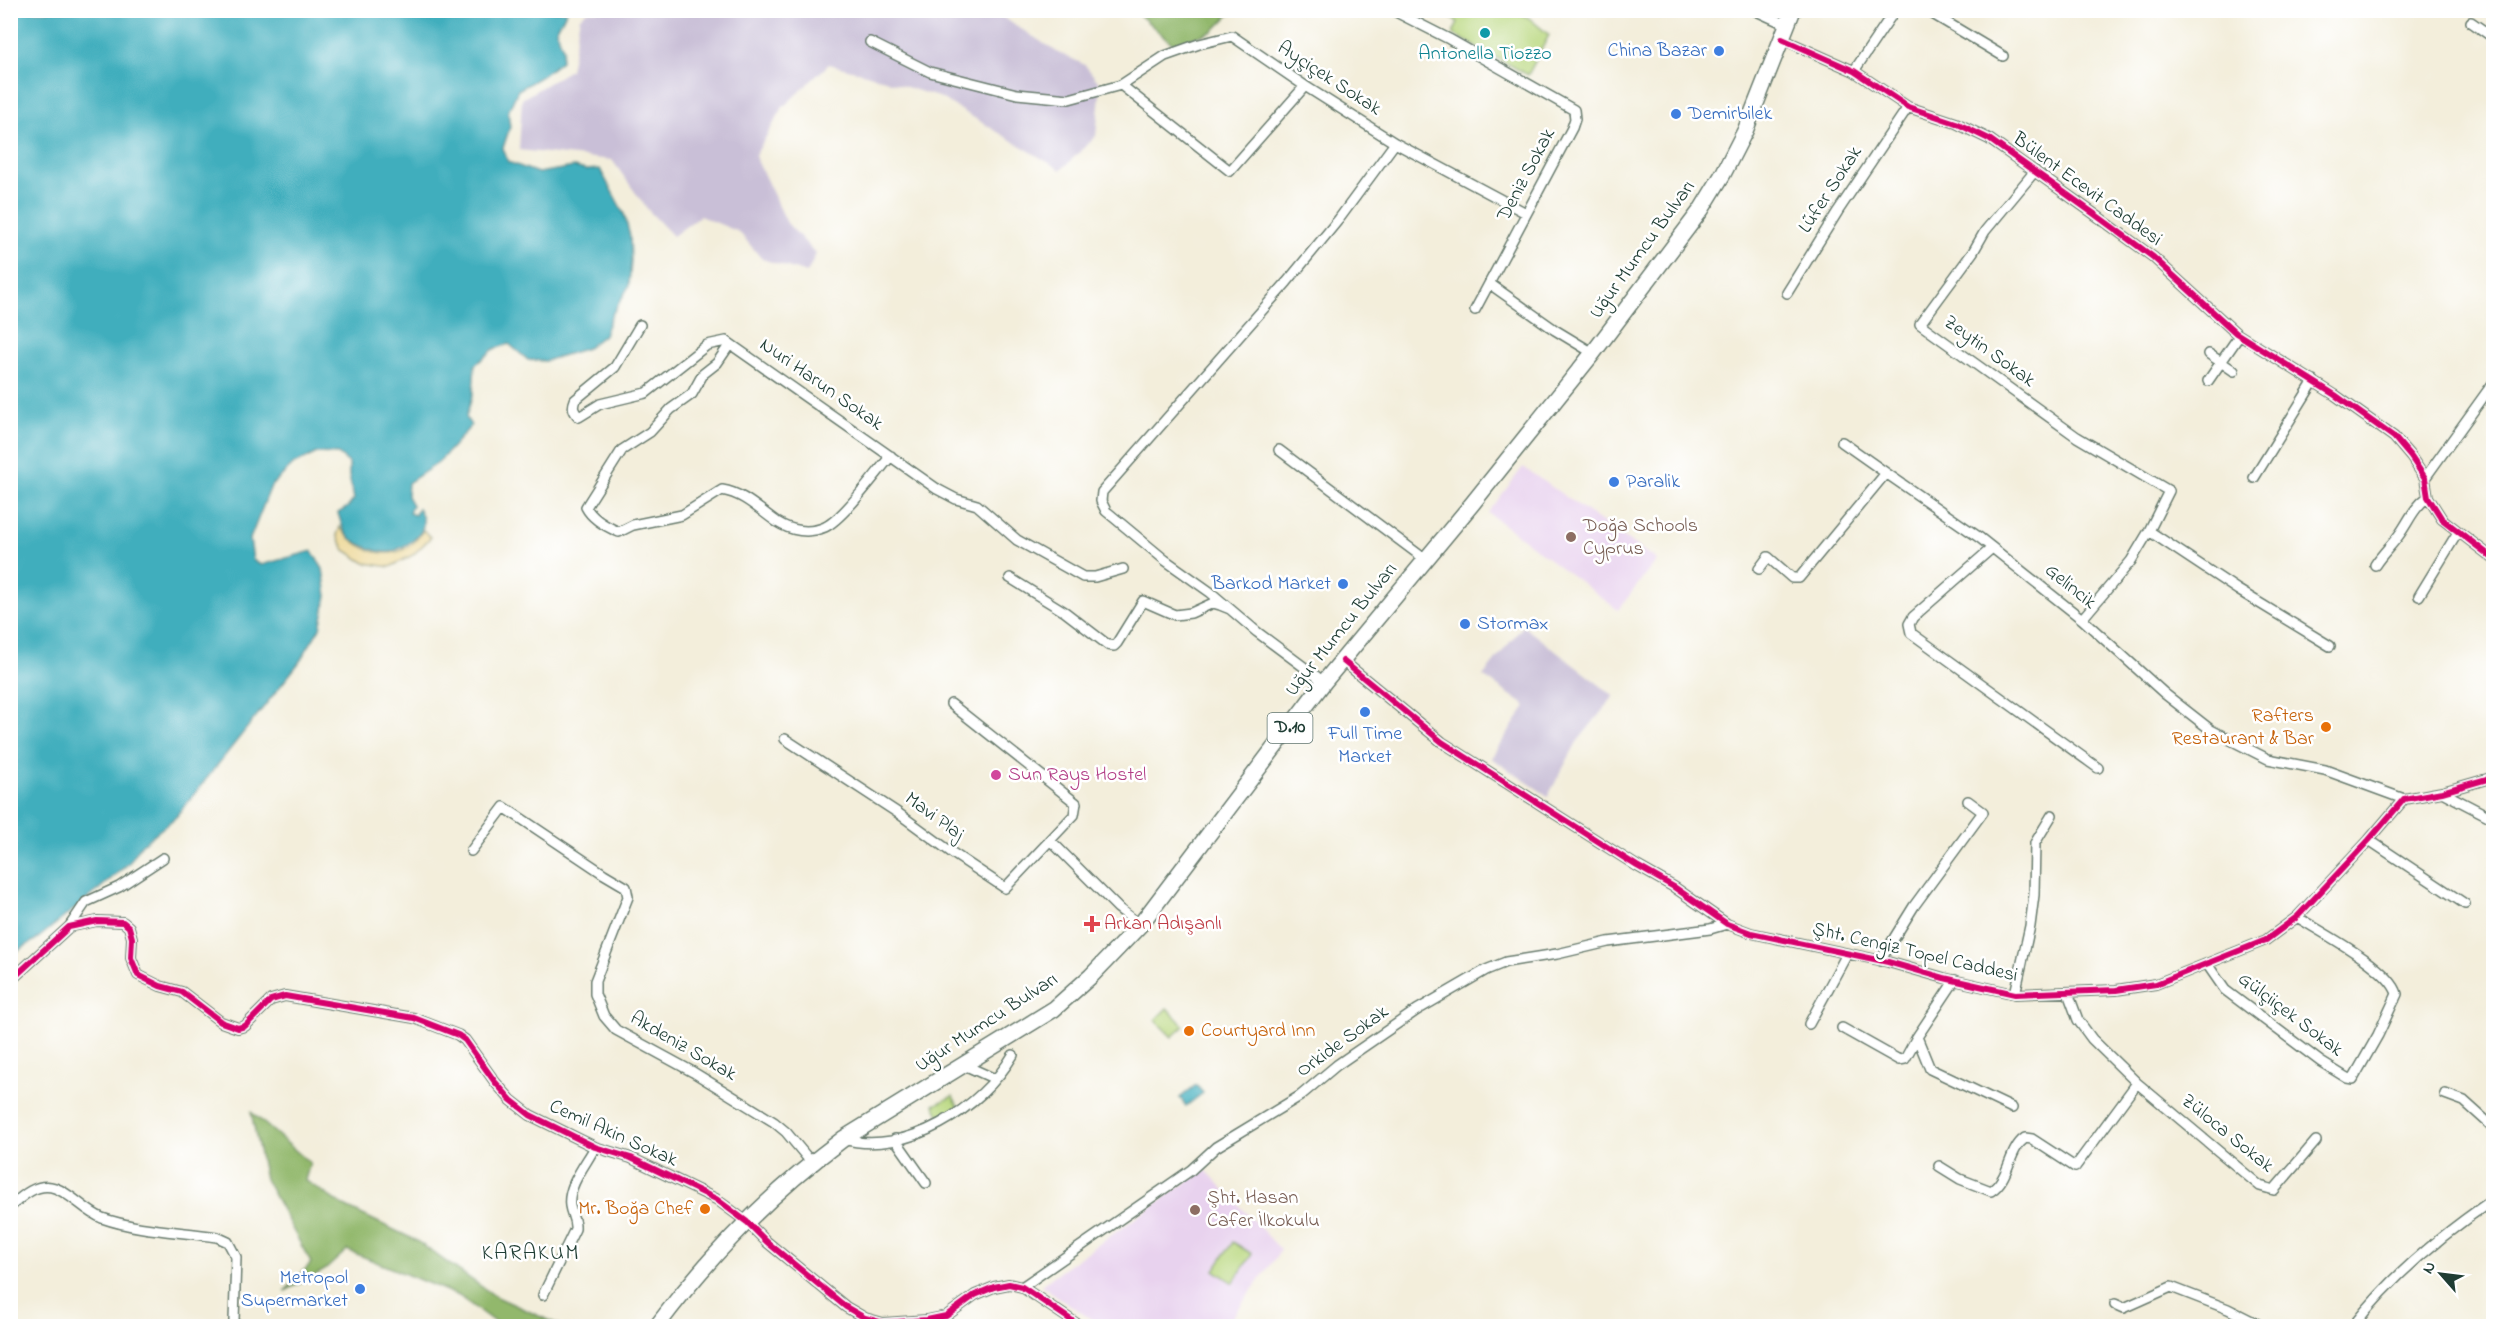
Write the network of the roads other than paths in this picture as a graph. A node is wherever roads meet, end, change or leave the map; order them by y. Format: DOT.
graph roads {
  1 [pos="1392,10"];
  2 [pos="1754,10"];
  3 [pos="1793,10"];
  4 [pos="1894,10"];
  5 [pos="1926,10"];
  6 [pos="2471,22"];
  7 [pos="1785,32"];
  8 [pos="2493,38"];
  9 [pos="870,42"];
  10 [pos="2003,56"];
  11 [pos="1854,71"];
  12 [pos="1121,85"];
  13 [pos="1305,86"];
  14 [pos="1908,107"];
  15 [pos="1395,143"];
  16 [pos="2035,171"];
  17 [pos="1527,213"];
  18 [pos="1490,284"];
  19 [pos="1787,292"];
  20 [pos="1475,310"];
  21 [pos="640,325"];
  22 [pos="2239,336"];
  23 [pos="730,344"];
  24 [pos="1593,353"];
  25 [pos="2209,354"];
  26 [pos="2221,362"];
  27 [pos="2234,371"];
  28 [pos="2208,381"];
  29 [pos="2314,381"];
  30 [pos="2493,382"];
  31 [pos="1842,442"];
  32 [pos="1279,450"];
  33 [pos="891,456"];
  34 [pos="1886,473"];
  35 [pos="2254,478"];
  36 [pos="2425,478"];
  37 [pos="2428,496"];
  38 [pos="2150,531"];
  39 [pos="2458,532"];
  40 [pos="1992,548"];
  41 [pos="2493,559"];
  42 [pos="1426,560"];
  43 [pos="2375,565"];
  44 [pos="1123,569"];
  45 [pos="1759,569"];
  46 [pos="1010,578"];
  47 [pos="2419,596"];
  48 [pos="1230,609"];
  49 [pos="2082,619"];
  50 [pos="2330,646"];
  51 [pos="1343,661"];
  52 [pos="1324,682"];
  53 [pos="951,704"];
  54 [pos="785,739"];
  55 [pos="2098,768"];
  56 [pos="2493,777"];
  57 [pos="2442,792"];
  58 [pos="2404,799"];
  59 [pos="1968,801"];
  60 [pos="2052,815"];
  61 [pos="2493,819"];
  62 [pos="2369,840"];
  63 [pos="1051,841"];
  64 [pos="471,851"];
  65 [pos="163,858"];
  66 [pos="2465,904"];
  67 [pos="2297,917"];
  68 [pos="1727,924"];
  69 [pos="1140,925"];
  70 [pos="69,927"];
  71 [pos="1847,954"];
  72 [pos="1880,961"];
  73 [pos="2207,964"];
  74 [pos="1955,980"];
  75 [pos="10,981"];
  76 [pos="2068,993"];
  77 [pos="2015,994"];
  78 [pos="1809,1024"];
  79 [pos="1842,1028"];
  80 [pos="1917,1037"];
  81 [pos="1013,1054"];
  82 [pos="964,1065"];
  83 [pos="995,1079"];
  84 [pos="2137,1083"];
  85 [pos="2445,1094"];
  86 [pos="2012,1108"];
  87 [pos="2493,1128"];
  88 [pos="843,1138"];
  89 [pos="895,1139"];
  90 [pos="2316,1141"];
  91 [pos="595,1147"];
  92 [pos="811,1162"];
  93 [pos="1939,1166"];
  94 [pos="926,1183"];
  95 [pos="2493,1199"];
  96 [pos="10,1207"];
  97 [pos="747,1222"];
  98 [pos="1022,1287"];
  99 [pos="543,1295"];
  100 [pos="2115,1304"];
  101 [pos="236,1326"];
  102 [pos="657,1326"];
  103 [pos="1080,1326"];
  104 [pos="2262,1326"];
  105 [pos="2353,1326"];
  1 -- 17 [label="street, Deniz Sokak"];
  2 -- 7 [label="street, Bülent Ecevit Caddesi"];
  3 -- 7 [label="main road, Uğur Mumcu Bulvarı / D.10"];
  4 -- 11 [label="street"];
  5 -- 10 [label="street"];
  6 -- 8 [label="street"];
  7 -- 11 [label="street, Bülent Ecevit Caddesi"];
  7 -- 24 [label="main road, Uğur Mumcu Bulvarı / D.10"];
  9 -- 12 [label="street, Ayçiçek Sokak"];
  11 -- 14 [label="street, Bülent Ecevit Caddesi"];
  12 -- 13 [label="street, Ayçiçek Sokak"];
  12 -- 13 [label="street"];
  13 -- 15 [label="street, Ayçiçek Sokak"];
  14 -- 16 [label="street, Bülent Ecevit Caddesi"];
  14 -- 19 [label="street, Lűfer Sokak"];
  15 -- 17 [label="street, Ayçiçek Sokak"];
  15 -- 48 [label="street"];
  16 -- 22 [label="street, Bülent Ecevit Caddesi"];
  16 -- 38 [label="street, Zeytin Sokak"];
  17 -- 18 [label="street, Deniz Sokak"];
  18 -- 20 [label="street, Deniz Sokak"];
  18 -- 24 [label="street"];
  21 -- 23 [label="street, Nuri Harun Sokak"];
  22 -- 26 [label="street"];
  22 -- 29 [label="street, Bülent Ecevit Caddesi"];
  23 -- 33 [label="street, Nuri Harun Sokak"];
  23 -- 33 [label="street, Nuri Harun Sokak"];
  24 -- 42 [label="main road, Uğur Mumcu Bulvarı / D.10"];
  25 -- 26 [label="street"];
  26 -- 27 [label="street"];
  26 -- 28 [label="street"];
  29 -- 35 [label="street"];
  29 -- 36 [label="street, Bülent Ecevit Caddesi"];
  30 -- 36 [label="street"];
  31 -- 34 [label="street, Gelincik"];
  32 -- 42 [label="street"];
  33 -- 44 [label="street, Nuri Harun Sokak"];
  34 -- 40 [label="street, Gelincik"];
  34 -- 45 [label="street"];
  36 -- 37 [label="street, Bülent Ecevit Caddesi"];
  37 -- 39 [label="street, Bülent Ecevit Caddesi"];
  37 -- 43 [label="street"];
  38 -- 49 [label="street"];
  38 -- 50 [label="street"];
  39 -- 41 [label="street, Bülent Ecevit Caddesi"];
  39 -- 47 [label="street"];
  40 -- 49 [label="street, Gelincik"];
  40 -- 55 [label="street"];
  42 -- 51 [label="main road, Uğur Mumcu Bulvarı / D.10"];
  46 -- 48 [label="street"];
  48 -- 52 [label="street"];
  49 -- 58 [label="street, Gelincik"];
  51 -- 52 [label="main road, Uğur Mumcu Bulvarı / D.10"];
  51 -- 68 [label="street, Şht. Cengiz Topel Caddesi"];
  52 -- 69 [label="main road, Uğur Mumcu Bulvarı / D.10"];
  53 -- 63 [label="street"];
  54 -- 63 [label="street, Mavi Plaj"];
  56 -- 57 [label="street"];
  57 -- 58 [label="street"];
  57 -- 61 [label="street"];
  58 -- 62 [label="street, Şht. Cengiz Topel Caddesi"];
  59 -- 72 [label="street"];
  60 -- 77 [label="street"];
  62 -- 66 [label="street"];
  62 -- 67 [label="street, Şht. Cengiz Topel Caddesi"];
  63 -- 69 [label="street"];
  64 -- 92 [label="street, Akdeniz Sokak"];
  65 -- 70 [label="street"];
  67 -- 73 [label="street, Şht. Cengiz Topel Caddesi"];
  67 -- 73 [label="street, Gülçiiçek Sokak"];
  68 -- 71 [label="street, Şht. Cengiz Topel Caddesi"];
  68 -- 98 [label="street, Orkide Sokak"];
  69 -- 82 [label="main road, Uğur Mumcu Bulvarı / D.10"];
  70 -- 75 [label="street"];
  70 -- 91 [label="street, Cemil Akin Sokak"];
  71 -- 72 [label="street, Şht. Cengiz Topel Caddesi"];
  71 -- 78 [label="street"];
  72 -- 74 [label="street, Şht. Cengiz Topel Caddesi"];
  73 -- 76 [label="street, Şht. Cengiz Topel Caddesi"];
  74 -- 77 [label="street, Şht. Cengiz Topel Caddesi"];
  74 -- 80 [label="street"];
  76 -- 77 [label="street, Şht. Cengiz Topel Caddesi"];
  76 -- 84 [label="street, Züloca Sokak"];
  79 -- 80 [label="street"];
  80 -- 86 [label="street"];
  81 -- 83 [label="street"];
  82 -- 83 [label="street"];
  82 -- 88 [label="main road, Uğur Mumcu Bulvarı / D.10"];
  83 -- 89 [label="street"];
  84 -- 90 [label="street, Züloca Sokak"];
  84 -- 93 [label="street"];
  85 -- 87 [label="street"];
  88 -- 89 [label="street"];
  88 -- 92 [label="main road, Uğur Mumcu Bulvarı / D.10"];
  89 -- 94 [label="street"];
  91 -- 97 [label="street, Cemil Akin Sokak"];
  91 -- 99 [label="street"];
  92 -- 97 [label="main road, Uğur Mumcu Bulvarı / D.10"];
  95 -- 105 [label="street"];
  96 -- 101 [label="street"];
  97 -- 98 [label="street, Cemil Akin Sokak"];
  97 -- 102 [label="main road, Uğur Mumcu Bulvarı / D.10"];
  98 -- 103 [label="street"];
  100 -- 104 [label="street"];
}
